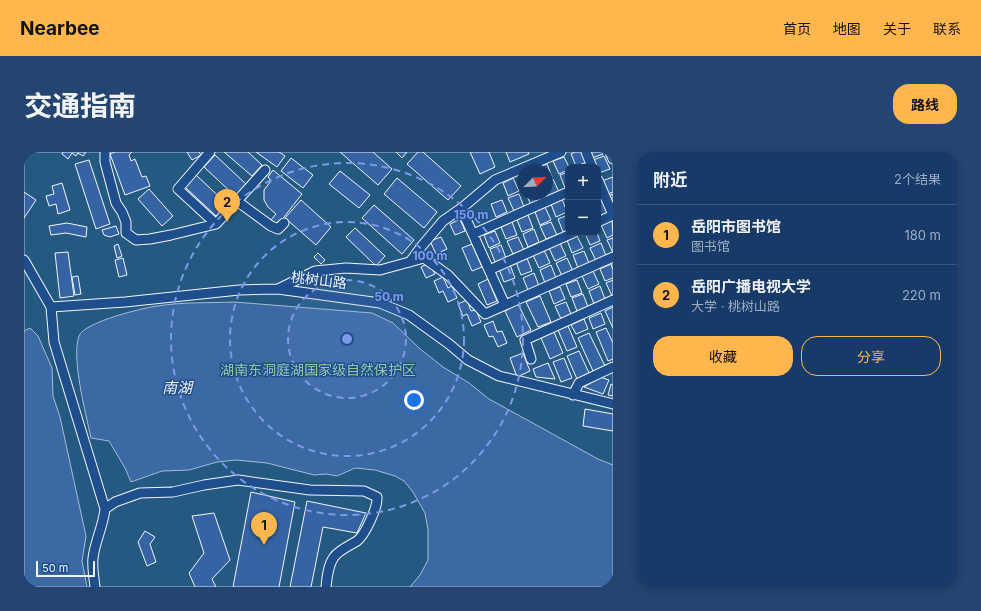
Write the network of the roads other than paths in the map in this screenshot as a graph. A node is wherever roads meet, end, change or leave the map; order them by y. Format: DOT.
graph roads {
  1 [pos="105,152"];
  2 [pos="210,152"];
  3 [pos="561,152"];
  4 [pos="586,152"];
  5 [pos="610,152"];
  6 [pos="613,159"];
  7 [pos="591,164"];
  8 [pos="265,170"];
  9 [pos="601,187"];
  10 [pos="565,193"];
  11 [pos="237,201"];
  12 [pos="461,208"];
  13 [pos="613,215"];
  14 [pos="601,221"];
  15 [pos="284,223"];
  16 [pos="216,224"];
  17 [pos="473,234"];
  18 [pos="566,236"];
  19 [pos="613,257"];
  20 [pos="24,260"];
  21 [pos="410,262"];
  22 [pos="489,270"];
  23 [pos="278,289"];
  24 [pos="613,300"];
  25 [pos="505,305"];
  26 [pos="51,307"];
  27 [pos="531,358"];
  28 [pos="613,367"];
  29 [pos="573,395"];
  30 [pos="613,404"];
  31 [pos="105,509"];
  32 [pos="95,587"];
  33 [pos="326,587"];
  1 -- 16 [label="street"];
  2 -- 16 [label="street"];
  3 -- 12 [label="street"];
  4 -- 7 [label="street"];
  5 -- 6 [label="street"];
  8 -- 11 [label="street"];
  9 -- 13 [label="street"];
  10 -- 17 [label="street"];
  11 -- 15 [label="street"];
  11 -- 16 [label="street"];
  12 -- 17 [label="street"];
  12 -- 21 [label="street"];
  13 -- 14 [label="street"];
  17 -- 22 [label="street"];
  18 -- 22 [label="street"];
  19 -- 25 [label="street"];
  20 -- 26 [label="street"];
  21 -- 23 [label="street"];
  21 -- 25 [label="street"];
  22 -- 25 [label="street"];
  23 -- 26 [label="street, 桃树山路"];
  23 -- 29 [label="street, 桃树山路"];
  24 -- 27 [label="street"];
  26 -- 31 [label="street"];
  28 -- 29 [label="street"];
  29 -- 30 [label="street, 桃树山路"];
  31 -- 32 [label="street"];
  31 -- 33 [label="street"];
}
